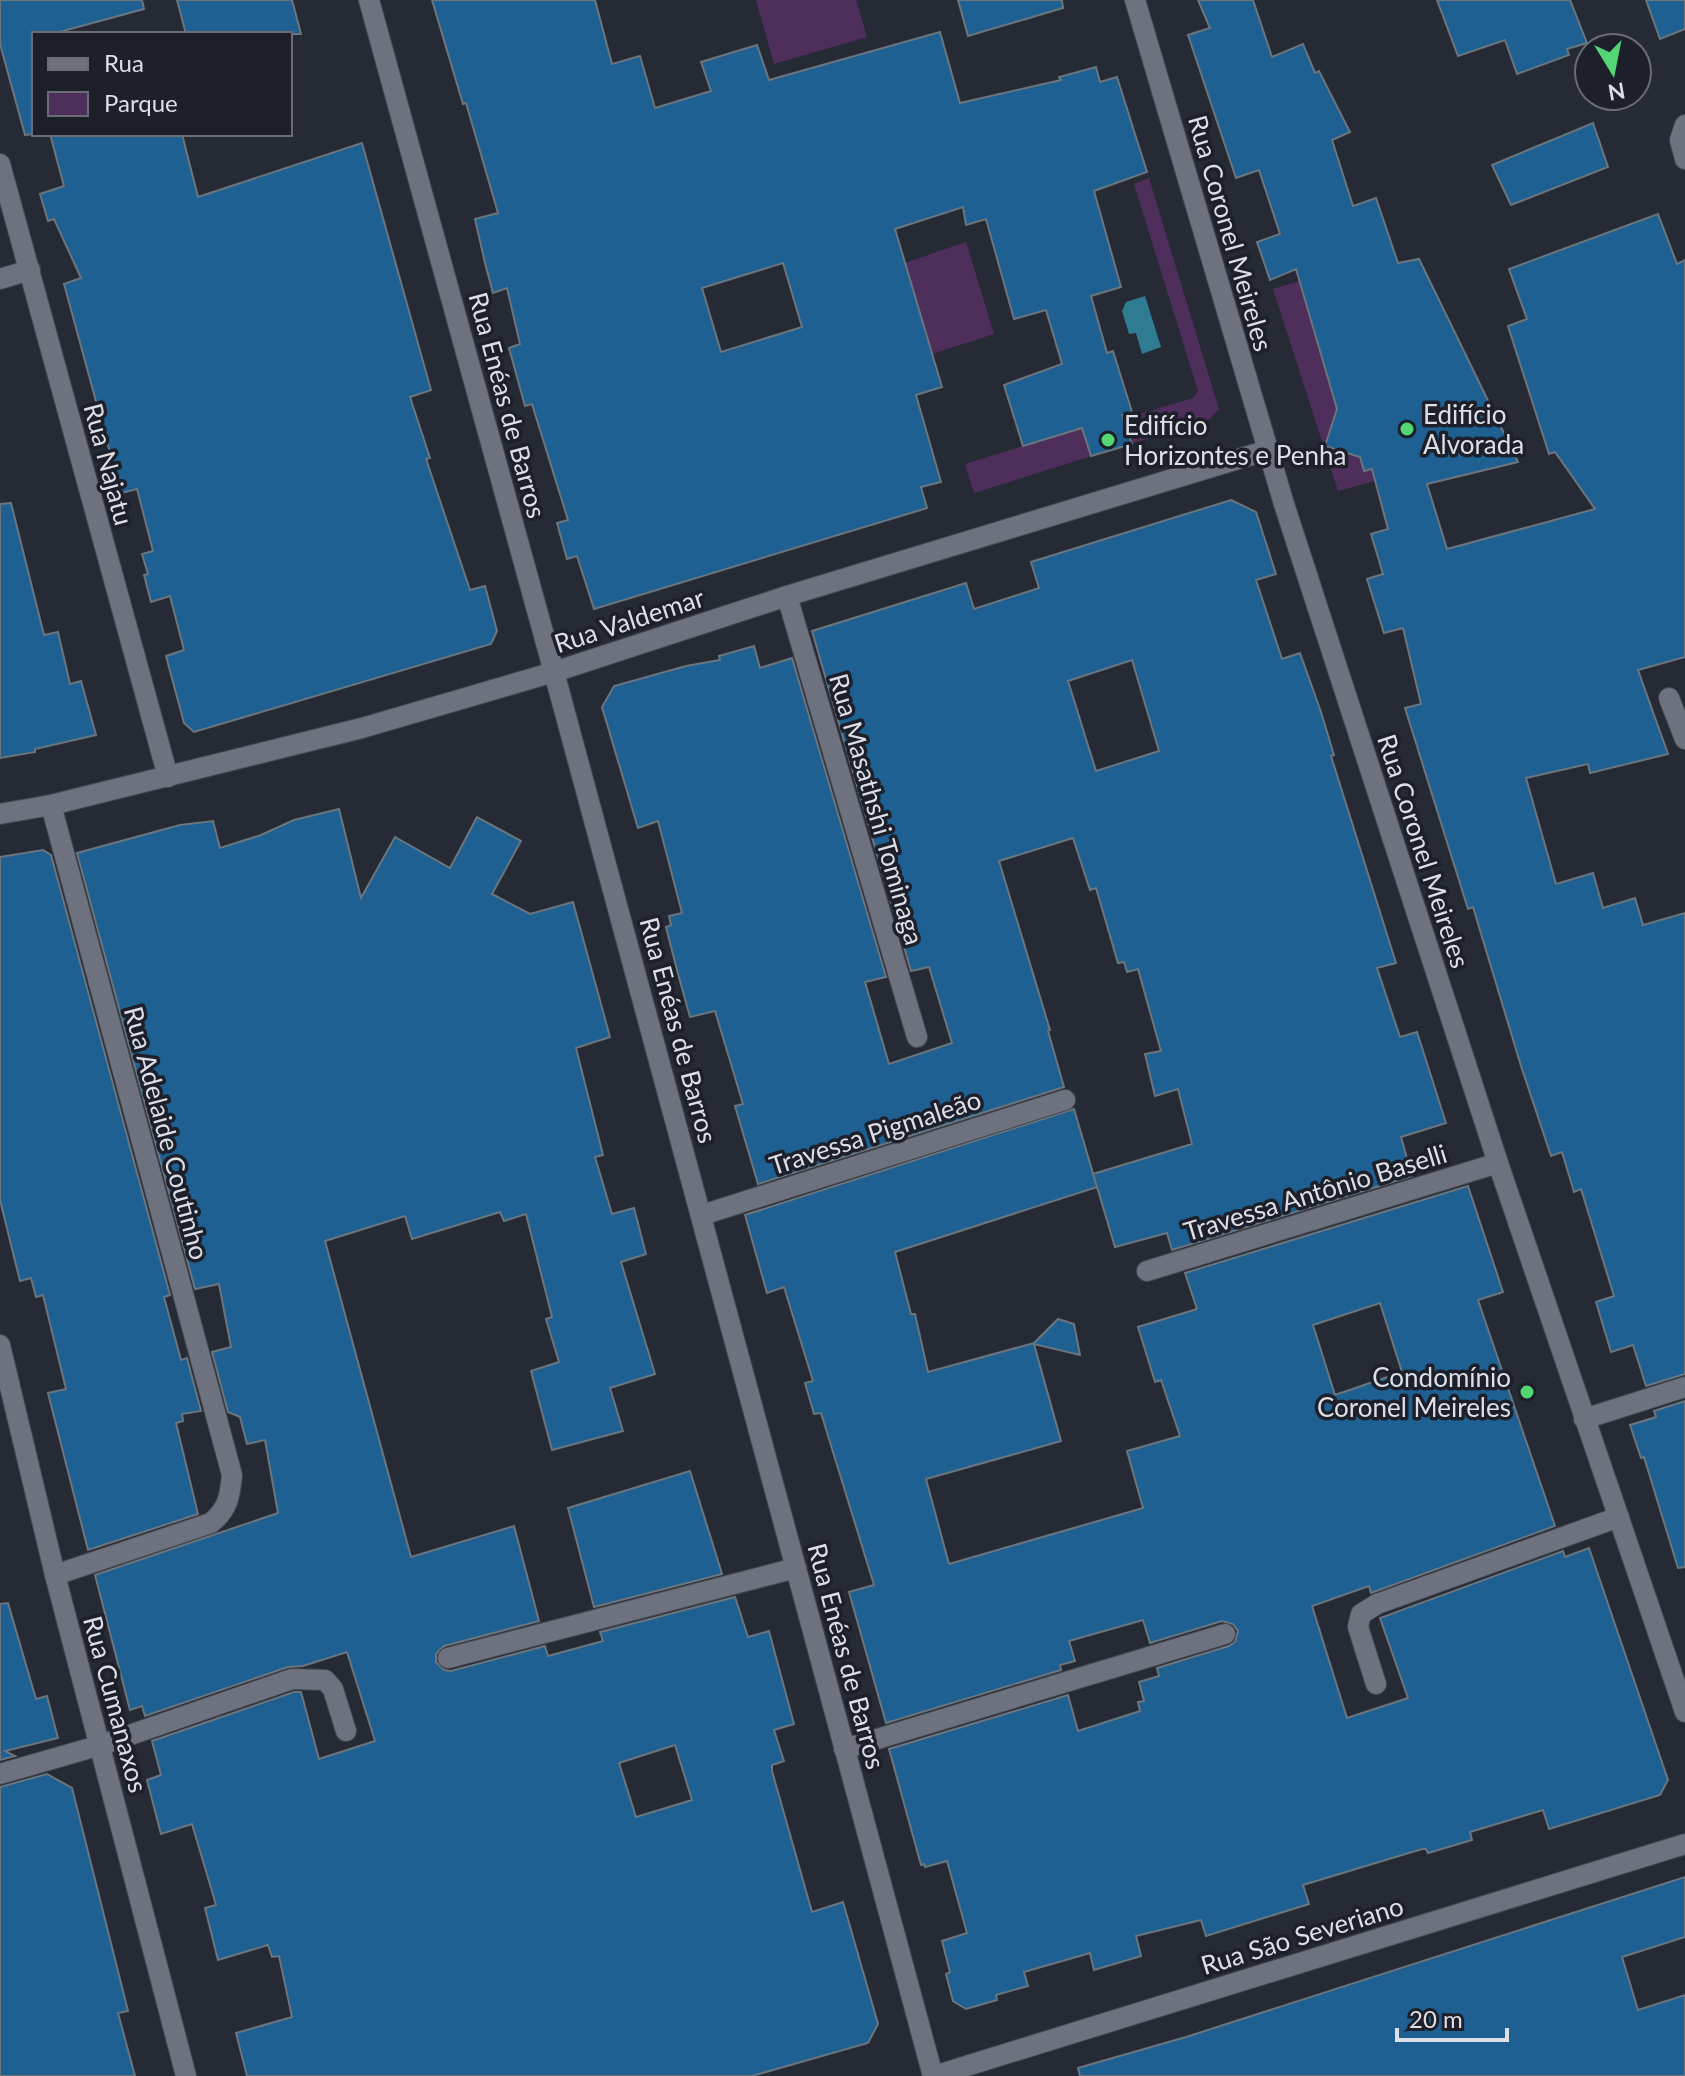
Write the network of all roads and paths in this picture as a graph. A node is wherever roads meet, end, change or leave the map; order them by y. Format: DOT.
graph roads {
  1 [pos="369,0"];
  2 [pos="1135,0"];
  3 [pos="1685,125"];
  4 [pos="1685,159"];
  5 [pos="0,164"];
  6 [pos="30,270"];
  7 [pos="0,279"];
  8 [pos="1268,450"];
  9 [pos="787,596"];
  10 [pos="554,672"];
  11 [pos="1669,698"];
  12 [pos="1685,739"];
  13 [pos="168,777"];
  14 [pos="51,805"];
  15 [pos="0,814"];
  16 [pos="917,1037"];
  17 [pos="1065,1100"];
  18 [pos="1498,1163"];
  19 [pos="702,1215"];
  20 [pos="1147,1271"];
  21 [pos="0,1345"];
  22 [pos="1685,1387"];
  23 [pos="1584,1419"];
  24 [pos="1619,1517"];
  25 [pos="796,1568"];
  26 [pos="55,1575"];
  27 [pos="1225,1634"];
  28 [pos="448,1658"];
  29 [pos="1376,1684"];
  30 [pos="1685,1712"];
  31 [pos="346,1731"];
  32 [pos="101,1745"];
  33 [pos="844,1749"];
  34 [pos="0,1774"];
  35 [pos="1685,1844"];
  36 [pos="186,2076"];
  37 [pos="934,2076"];
  1 -- 10 [label="street, Rua Enéas de Barros"];
  2 -- 8 [label="street, Rua Coronel Meireles"];
  3 -- 4 [label="street"];
  5 -- 6 [label="street, Rua Najatu"];
  6 -- 7 [label="street"];
  6 -- 13 [label="street, Rua Najatu"];
  8 -- 9 [label="street, Rua Valdemar"];
  8 -- 18 [label="street, Rua Coronel Meireles"];
  9 -- 10 [label="street, Rua Valdemar"];
  9 -- 16 [label="street, Rua Masathshi Tominaga"];
  10 -- 13 [label="street, Rua Valdemar"];
  10 -- 19 [label="street, Rua Enéas de Barros"];
  11 -- 12 [label="street"];
  13 -- 14 [label="street, Rua Valdemar"];
  14 -- 15 [label="street, Rua Valdemar"];
  14 -- 26 [label="street, Rua Adelaide Coutinho"];
  17 -- 19 [label="street, Travessa Pigmaleão"];
  18 -- 20 [label="street, Travessa Antônio Baselli"];
  18 -- 23 [label="street, Rua Coronel Meireles"];
  19 -- 25 [label="street, Rua Enéas de Barros"];
  21 -- 26 [label="street, Rua Cumanaxos"];
  22 -- 23 [label="street"];
  23 -- 24 [label="street, Rua Coronel Meireles"];
  24 -- 29 [label="street"];
  24 -- 30 [label="street, Rua Coronel Meireles"];
  25 -- 28 [label="street"];
  25 -- 33 [label="street, Rua Enéas de Barros"];
  26 -- 32 [label="street, Rua Cumanaxos"];
  27 -- 33 [label="street"];
  31 -- 32 [label="street"];
  32 -- 34 [label="street"];
  32 -- 36 [label="street, Rua Cumanaxos"];
  33 -- 37 [label="street, Rua Enéas de Barros"];
  35 -- 37 [label="street, Rua São Severiano"];
}
